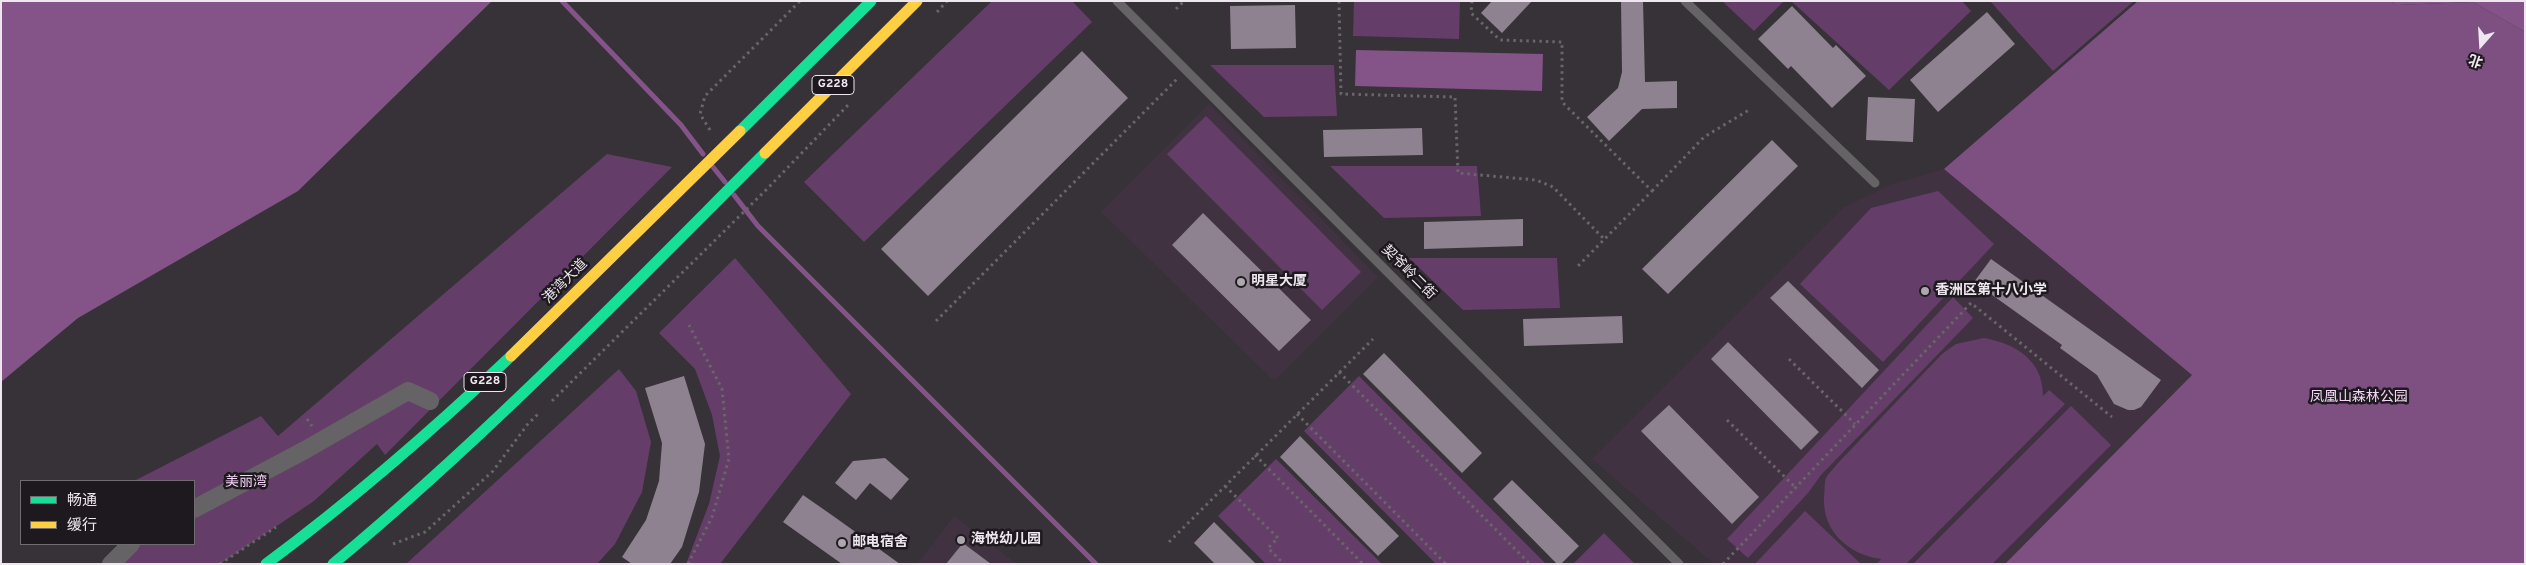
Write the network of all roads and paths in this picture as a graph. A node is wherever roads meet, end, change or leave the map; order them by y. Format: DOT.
graph roads {
  1 [pos="800,1"];
  2 [pos="871,1"];
  3 [pos="917,1"];
  4 [pos="1117,1"];
  5 [pos="1184,1"];
  6 [pos="1339,1"];
  7 [pos="1472,1"];
  8 [pos="1685,1"];
  9 [pos="1176,9"];
  10 [pos="1186,71"];
  11 [pos="1749,110"];
  12 [pos="710,130"];
  13 [pos="1875,183"];
  14 [pos="768,188"];
  15 [pos="1652,191"];
  16 [pos="1604,239"];
  17 [pos="1577,267"];
  18 [pos="936,321"];
  19 [pos="688,325"];
  20 [pos="1373,339"];
  21 [pos="1789,359"];
  22 [pos="1339,372"];
  23 [pos="430,401"];
  24 [pos="548,404"];
  25 [pos="541,411"];
  26 [pos="1297,414"];
  27 [pos="2112,417"];
  28 [pos="1727,420"];
  29 [pos="1856,424"];
  30 [pos="1255,455"];
  31 [pos="1225,486"];
  32 [pos="1796,488"];
  33 [pos="195,508"];
  34 [pos="282,522"];
  35 [pos="1169,542"];
  36 [pos="130,545"];
  37 [pos="386,547"];
  38 [pos="111,564"];
  39 [pos="220,564"];
  40 [pos="266,564"];
  41 [pos="333,564"];
  42 [pos="688,564"];
  43 [pos="1284,564"];
  44 [pos="1363,564"];
  45 [pos="1446,564"];
  46 [pos="1530,564"];
  47 [pos="1679,564"];
  48 [pos="1723,564"];
  1 -- 12 [label="path"];
  2 -- 40 [label="highway, 港湾大道 / G228"];
  3 -- 41 [label="highway, G228"];
  4 -- 10 [label="lane, 契爷岭二街"];
  5 -- 9 [label="path"];
  6 -- 16 [label="path"];
  7 -- 15 [label="path"];
  8 -- 13 [label="lane"];
  10 -- 18 [label="path"];
  10 -- 47 [label="lane, 契爷岭二街"];
  11 -- 15 [label="path"];
  14 -- 24 [label="path"];
  15 -- 16 [label="path"];
  16 -- 17 [label="path"];
  19 -- 42 [label="path"];
  20 -- 22 [label="path"];
  21 -- 29 [label="path"];
  22 -- 26 [label="path"];
  22 -- 46 [label="path"];
  23 -- 33 [label="street"];
  25 -- 37 [label="path"];
  26 -- 30 [label="path"];
  26 -- 45 [label="path"];
  27 -- 29 [label="path"];
  28 -- 32 [label="path"];
  29 -- 32 [label="path"];
  30 -- 31 [label="path"];
  30 -- 44 [label="path"];
  31 -- 35 [label="path"];
  31 -- 43 [label="path"];
  32 -- 48 [label="path"];
  34 -- 39 [label="path"];
  36 -- 38 [label="street"];
}
